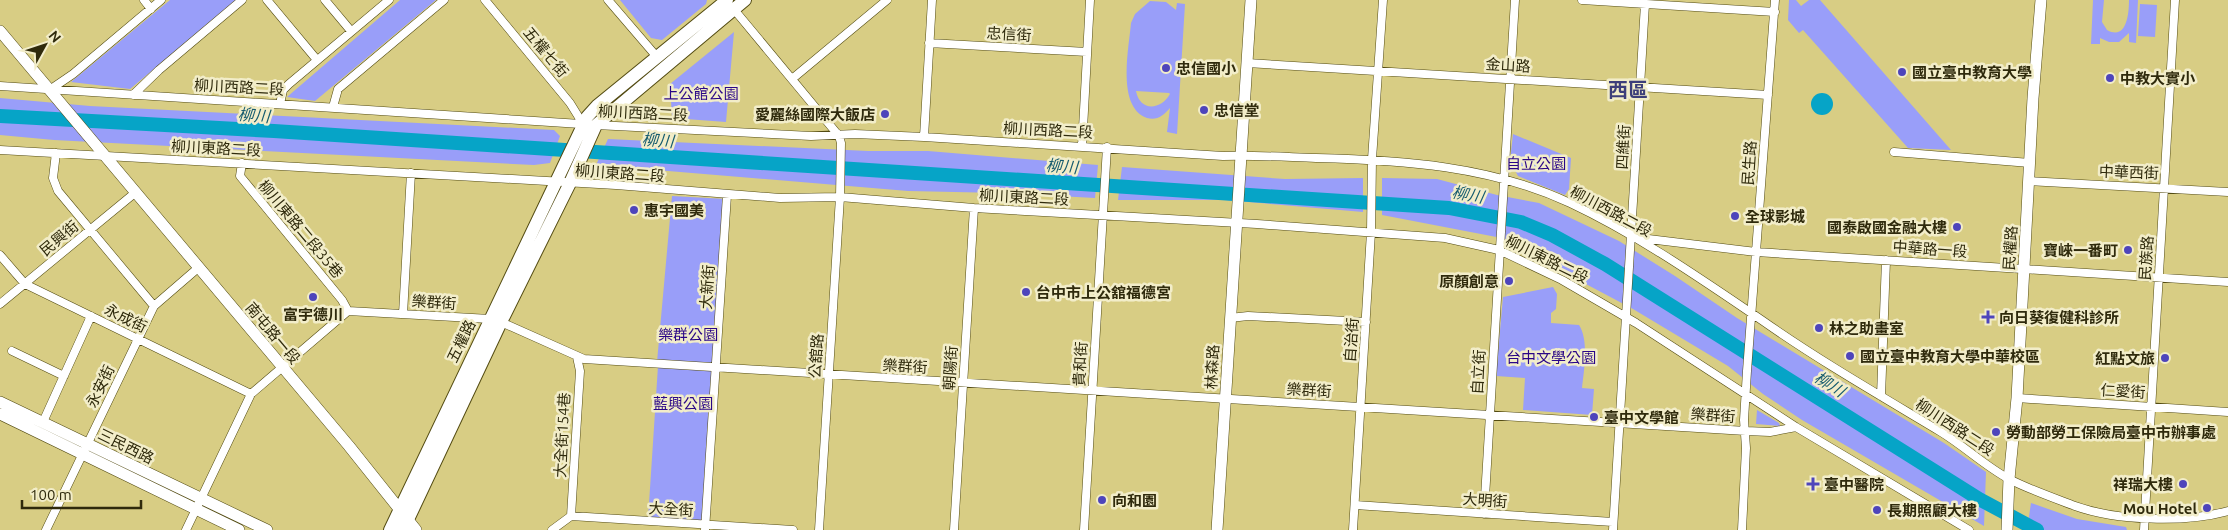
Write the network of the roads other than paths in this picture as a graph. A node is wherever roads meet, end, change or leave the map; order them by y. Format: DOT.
graph roads {
  1 [pos="144,0"];
  2 [pos="161,0"];
  3 [pos="242,0"];
  4 [pos="267,0"];
  5 [pos="325,0"];
  6 [pos="389,0"];
  7 [pos="444,0"];
  8 [pos="485,0"];
  9 [pos="608,0"];
  10 [pos="746,0"];
  11 [pos="887,0"];
  12 [pos="932,0"];
  13 [pos="1090,0"];
  14 [pos="1250,0"];
  15 [pos="1383,0"];
  16 [pos="1515,0"];
  17 [pos="1582,0"];
  18 [pos="1775,0"];
  19 [pos="2041,0"];
  20 [pos="2175,0"];
  21 [pos="728,3"];
  22 [pos="1645,4"];
  23 [pos="151,9"];
  24 [pos="1775,12"];
  25 [pos="0,31"];
  26 [pos="351,31"];
  27 [pos="929,44"];
  28 [pos="1087,52"];
  29 [pos="656,57"];
  30 [pos="317,60"];
  31 [pos="1247,63"];
  32 [pos="1379,71"];
  33 [pos="792,79"];
  34 [pos="1510,79"];
  35 [pos="0,86"];
  36 [pos="1640,87"];
  37 [pos="51,89"];
  38 [pos="133,94"];
  39 [pos="1768,95"];
  40 [pos="280,104"];
  41 [pos="333,107"];
  42 [pos="587,129"];
  43 [pos="839,136"];
  44 [pos="924,137"];
  45 [pos="1082,147"];
  46 [pos="1107,147"];
  47 [pos="0,150"];
  48 [pos="1894,152"];
  49 [pos="56,153"];
  50 [pos="1240,155"];
  51 [pos="106,156"];
  52 [pos="1372,159"];
  53 [pos="242,163"];
  54 [pos="2030,163"];
  55 [pos="411,173"];
  56 [pos="1504,179"];
  57 [pos="2029,181"];
  58 [pos="556,183"];
  59 [pos="570,183"];
  60 [pos="2164,187"];
  61 [pos="136,192"];
  62 [pos="2228,192"];
  63 [pos="727,195"];
  64 [pos="840,197"];
  65 [pos="974,208"];
  66 [pos="1102,215"];
  67 [pos="1237,223"];
  68 [pos="90,230"];
  69 [pos="1371,232"];
  70 [pos="1631,236"];
  71 [pos="1499,250"];
  72 [pos="1756,252"];
  73 [pos="0,255"];
  74 [pos="1886,260"];
  75 [pos="198,268"];
  76 [pos="2023,269"];
  77 [pos="2158,277"];
  78 [pos="2228,282"];
  79 [pos="25,284"];
  80 [pos="0,304"];
  81 [pos="154,306"];
  82 [pos="348,311"];
  83 [pos="1751,312"];
  84 [pos="403,314"];
  85 [pos="92,316"];
  86 [pos="1625,317"];
  87 [pos="1230,318"];
  88 [pos="496,321"];
  89 [pos="1366,322"];
  90 [pos="138,339"];
  91 [pos="12,351"];
  92 [pos="577,357"];
  93 [pos="283,368"];
  94 [pos="716,368"];
  95 [pos="828,375"];
  96 [pos="64,376"];
  97 [pos="963,383"];
  98 [pos="1092,391"];
  99 [pos="1746,393"];
  100 [pos="251,394"];
  101 [pos="1881,396"];
  102 [pos="2017,398"];
  103 [pos="1226,399"];
  104 [pos="0,402"];
  105 [pos="2151,406"];
  106 [pos="1360,407"];
  107 [pos="2228,412"];
  108 [pos="0,414"];
  109 [pos="1490,415"];
  110 [pos="42,422"];
  111 [pos="1619,422"];
  112 [pos="1796,427"];
  113 [pos="1746,431"];
  114 [pos="85,449"];
  115 [pos="2009,479"];
  116 [pos="198,504"];
  117 [pos="1355,505"];
  118 [pos="2228,511"];
  119 [pos="1484,514"];
  120 [pos="571,516"];
  121 [pos="2144,518"];
  122 [pos="404,519"];
  123 [pos="1613,526"];
  124 [pos="706,527"];
  125 [pos="46,530"];
  126 [pos="186,530"];
  127 [pos="239,530"];
  128 [pos="267,530"];
  129 [pos="390,530"];
  130 [pos="416,530"];
  131 [pos="552,530"];
  132 [pos="793,530"];
  133 [pos="819,530"];
  134 [pos="954,530"];
  135 [pos="1084,530"];
  136 [pos="1217,530"];
  137 [pos="1353,530"];
  138 [pos="1742,530"];
  139 [pos="1969,530"];
  140 [pos="2007,530"];
  141 [pos="2144,530"];
  1 -- 23 [label="street"];
  2 -- 23 [label="street"];
  3 -- 38 [label="street"];
  4 -- 30 [label="street"];
  5 -- 26 [label="street"];
  6 -- 26 [label="street"];
  7 -- 41 [label="street"];
  8 -- 42 [label="street, 五權七街"];
  9 -- 29 [label="street"];
  10 -- 21 [label="main road"];
  11 -- 33 [label="street"];
  12 -- 27 [label="street"];
  13 -- 28 [label="street"];
  14 -- 31 [label="main road"];
  15 -- 32 [label="street"];
  16 -- 34 [label="street"];
  17 -- 22 [label="street"];
  18 -- 24 [label="street, 民生路"];
  19 -- 54 [label="main road, 民權路"];
  20 -- 60 [label="street, 民族路"];
  21 -- 29 [label="main road"];
  21 -- 33 [label="street"];
  21 -- 42 [label="main road"];
  22 -- 24 [label="street"];
  22 -- 36 [label="street, 四維街"];
  23 -- 37 [label="street"];
  24 -- 39 [label="street, 民生路"];
  25 -- 37 [label="main road"];
  26 -- 30 [label="street"];
  27 -- 28 [label="street, 忠信街"];
  27 -- 44 [label="street"];
  28 -- 45 [label="street"];
  29 -- 42 [label="main road"];
  30 -- 40 [label="street"];
  31 -- 32 [label="street, 金山路"];
  31 -- 50 [label="main road"];
  32 -- 34 [label="street, 金山路"];
  32 -- 52 [label="street"];
  33 -- 43 [label="street"];
  34 -- 36 [label="street, 金山路"];
  34 -- 56 [label="street"];
  35 -- 37 [label="street, 柳川西路二段"];
  36 -- 39 [label="street, 金山路"];
  36 -- 70 [label="street, 四維街"];
  37 -- 38 [label="street, 柳川西路二段"];
  37 -- 51 [label="main road, 南屯路一段"];
  38 -- 40 [label="street, 柳川西路二段"];
  39 -- 72 [label="street, 民生路"];
  40 -- 41 [label="street, 柳川西路二段"];
  41 -- 42 [label="street, 柳川西路二段"];
  42 -- 43 [label="street, 柳川西路二段"];
  42 -- 58 [label="main road, 五權路"];
  42 -- 59 [label="main road, 五權路"];
  43 -- 44 [label="street, 柳川西路二段"];
  43 -- 64 [label="street, 公舘路"];
  44 -- 45 [label="street, 柳川西路二段"];
  45 -- 46 [label="street, 柳川西路二段"];
  46 -- 50 [label="street, 柳川西路二段"];
  46 -- 66 [label="street, 貴和街"];
  47 -- 49 [label="street, 柳川東路二段"];
  48 -- 54 [label="street"];
  49 -- 51 [label="street, 柳川東路二段"];
  49 -- 68 [label="street"];
  50 -- 52 [label="street, 柳川西路二段"];
  50 -- 67 [label="main road, 林森路"];
  51 -- 53 [label="street, 柳川東路二段"];
  51 -- 61 [label="main road, 南屯路一段"];
  52 -- 56 [label="street, 柳川西路二段"];
  52 -- 69 [label="street, 自治街"];
  53 -- 55 [label="street, 柳川東路二段"];
  53 -- 82 [label="street, 柳川東路二段35巷"];
  54 -- 57 [label="main road, 民權路"];
  55 -- 58 [label="street, 柳川東路二段"];
  55 -- 84 [label="street"];
  56 -- 70 [label="street, 柳川西路二段"];
  56 -- 71 [label="street, 自立街"];
  57 -- 60 [label="street, 中華西街"];
  57 -- 76 [label="main road, 民權路"];
  58 -- 59 [label="street, 柳川東路二段"];
  58 -- 88 [label="main road, 五權路"];
  59 -- 63 [label="street, 柳川東路二段"];
  59 -- 88 [label="main road, 五權路"];
  60 -- 62 [label="street, 中華西街"];
  60 -- 77 [label="street, 民族路"];
  61 -- 68 [label="street, 民興街"];
  61 -- 75 [label="main road, 南屯路一段"];
  63 -- 64 [label="street, 柳川東路二段"];
  63 -- 94 [label="street, 大新街"];
  64 -- 65 [label="street, 柳川東路二段"];
  64 -- 95 [label="street, 公舘路"];
  65 -- 66 [label="street, 柳川東路二段"];
  65 -- 97 [label="street, 朝陽街"];
  66 -- 67 [label="street, 柳川東路二段"];
  66 -- 98 [label="street, 貴和街"];
  67 -- 69 [label="street, 柳川東路二段"];
  67 -- 87 [label="main road, 林森路"];
  68 -- 79 [label="street, 民興街"];
  68 -- 81 [label="street"];
  69 -- 71 [label="street, 柳川東路二段"];
  69 -- 89 [label="street, 自治街"];
  70 -- 72 [label="street, 中華路一段"];
  70 -- 83 [label="street, 柳川西路二段"];
  70 -- 86 [label="street, 四維街"];
  71 -- 86 [label="street, 柳川東路二段"];
  71 -- 109 [label="street, 自立街"];
  72 -- 74 [label="street, 中華路一段"];
  72 -- 83 [label="street, 民生路"];
  73 -- 79 [label="street, 永成街"];
  74 -- 76 [label="street, 中華路一段"];
  74 -- 101 [label="street"];
  75 -- 81 [label="street, 永安街"];
  75 -- 93 [label="main road, 南屯路一段"];
  76 -- 77 [label="street, 中華路一段"];
  76 -- 102 [label="main road, 民權路"];
  77 -- 78 [label="street, 中華路一段"];
  77 -- 105 [label="street, 民族路"];
  79 -- 80 [label="street, 民興街"];
  79 -- 85 [label="street, 永成街"];
  81 -- 90 [label="street, 永安街"];
  82 -- 84 [label="street, 樂群街"];
  82 -- 93 [label="street"];
  83 -- 99 [label="street, 民生路"];
  83 -- 101 [label="street, 柳川西路二段"];
  84 -- 88 [label="street, 樂群街"];
  85 -- 90 [label="street, 永成街"];
  85 -- 96 [label="street"];
  86 -- 99 [label="street, 柳川東路二段"];
  86 -- 111 [label="street"];
  87 -- 89 [label="street"];
  87 -- 103 [label="main road, 林森路"];
  88 -- 92 [label="street, 樂群街"];
  88 -- 122 [label="main road, 五權路"];
  89 -- 106 [label="street, 自治街"];
  90 -- 100 [label="street, 永成街"];
  90 -- 114 [label="street, 永安街"];
  91 -- 96 [label="street"];
  92 -- 94 [label="street, 樂群街"];
  92 -- 120 [label="street, 大全街154巷"];
  93 -- 100 [label="street"];
  93 -- 122 [label="main road, 南屯路一段"];
  94 -- 95 [label="street, 樂群街"];
  94 -- 124 [label="street, 大新街"];
  95 -- 97 [label="street, 樂群街"];
  95 -- 133 [label="street, 公舘路"];
  96 -- 110 [label="street"];
  97 -- 98 [label="street, 樂群街"];
  97 -- 134 [label="street, 朝陽街"];
  98 -- 103 [label="street, 樂群街"];
  98 -- 135 [label="street, 貴和街"];
  99 -- 112 [label="street, 柳川東路二段"];
  99 -- 113 [label="street"];
  100 -- 116 [label="street"];
  101 -- 115 [label="street, 柳川西路二段"];
  102 -- 105 [label="street, 仁愛街"];
  102 -- 115 [label="main road, 民權路"];
  103 -- 106 [label="street, 樂群街"];
  103 -- 136 [label="main road, 林森路"];
  104 -- 110 [label="main road, 三民西路"];
  105 -- 107 [label="street, 仁愛街"];
  105 -- 121 [label="street, 民族路"];
  106 -- 109 [label="street, 樂群街"];
  106 -- 117 [label="street, 自治街"];
  108 -- 114 [label="main road, 三民西路"];
  109 -- 111 [label="street, 樂群街"];
  109 -- 119 [label="street, 自立街"];
  110 -- 114 [label="main road, 三民西路"];
  111 -- 113 [label="street, 樂群街"];
  111 -- 123 [label="street"];
  112 -- 113 [label="street, 樂群街"];
  112 -- 139 [label="street, 柳川東路二段"];
  113 -- 138 [label="street"];
  114 -- 116 [label="main road, 三民西路"];
  114 -- 125 [label="street, 永安街"];
  115 -- 121 [label="street, 柳川西路二段"];
  115 -- 140 [label="main road, 民權路"];
  116 -- 126 [label="street"];
  116 -- 127 [label="main road, 三民西路"];
  116 -- 128 [label="main road, 三民西路"];
  117 -- 119 [label="street, 大明街"];
  117 -- 137 [label="street, 自治街"];
  118 -- 121 [label="street, 柳川西路二段"];
  119 -- 123 [label="street, 大明街"];
  120 -- 124 [label="street, 大全街"];
  120 -- 131 [label="street"];
  121 -- 141 [label="street, 民族路"];
  122 -- 129 [label="main road, 五權路"];
  122 -- 130 [label="main road, 南屯路一段"];
  124 -- 132 [label="street, 大全街"];
}
